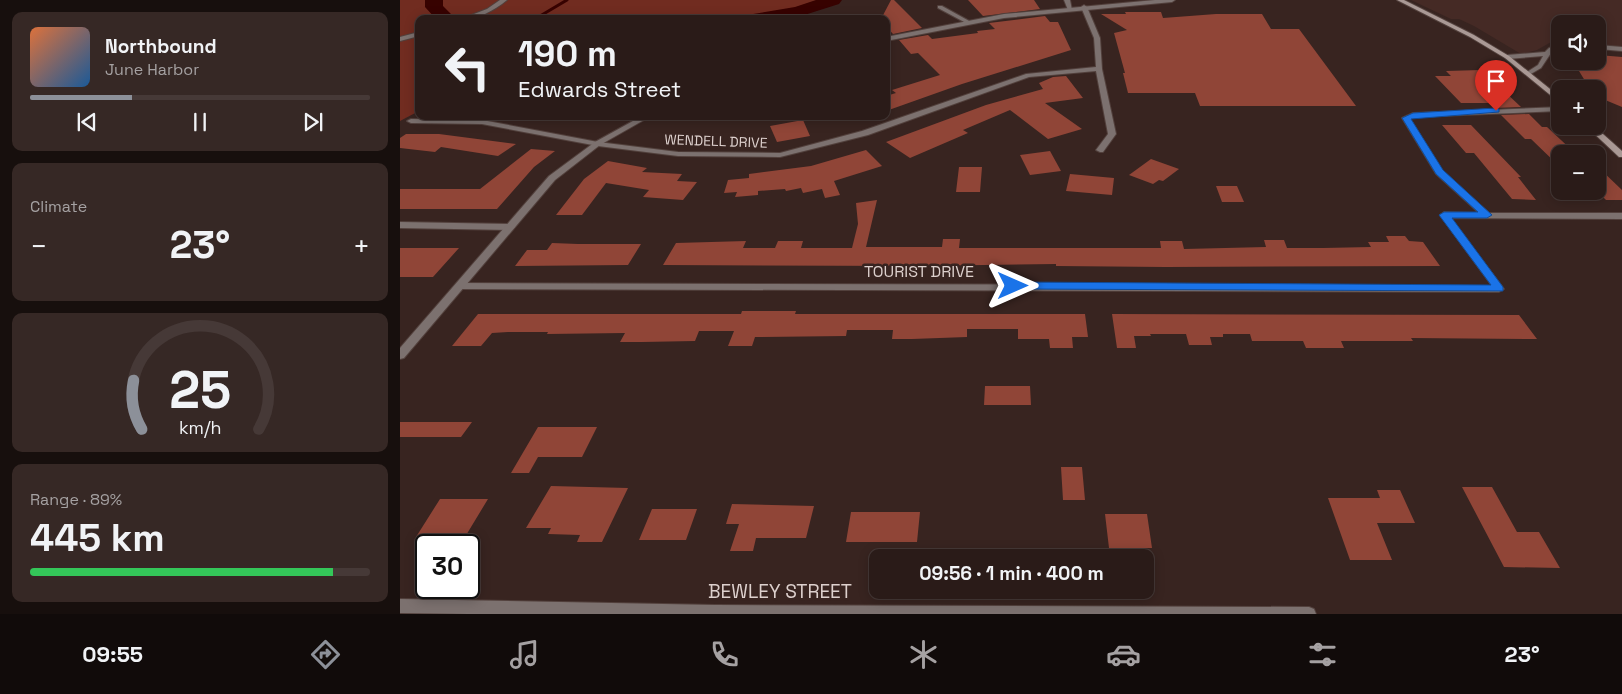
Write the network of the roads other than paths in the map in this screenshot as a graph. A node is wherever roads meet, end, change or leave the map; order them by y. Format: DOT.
graph roads {
  1 [pos="504,0"];
  2 [pos="1067,0"];
  3 [pos="1172,0"];
  4 [pos="1400,0"];
  5 [pos="940,7"];
  6 [pos="1084,8"];
  7 [pos="1070,9"];
  8 [pos="475,15"];
  9 [pos="968,22"];
  10 [pos="415,35"];
  11 [pos="890,38"];
  12 [pos="400,39"];
  13 [pos="1551,48"];
  14 [pos="1606,49"];
  15 [pos="1622,50"];
  16 [pos="1545,54"];
  17 [pos="1507,57"];
  18 [pos="1099,69"];
  19 [pos="1529,73"];
  20 [pos="1551,93"];
  21 [pos="1551,110"];
  22 [pos="485,120"];
  23 [pos="641,120"];
  24 [pos="411,121"];
  25 [pos="482,122"];
  26 [pos="1599,135"];
  27 [pos="598,144"];
  28 [pos="1100,150"];
  29 [pos="1622,155"];
  30 [pos="1487,215"];
  31 [pos="1622,216"];
  32 [pos="400,225"];
  33 [pos="511,227"];
  34 [pos="460,286"];
  35 [pos="400,355"];
  36 [pos="400,606"];
  37 [pos="1107,613"];
  38 [pos="1309,614"];
  1 -- 8 [label="street"];
  2 -- 7 [label="street"];
  3 -- 6 [label="street"];
  4 -- 17 [label="main road"];
  5 -- 9 [label="street"];
  6 -- 7 [label="street"];
  6 -- 18 [label="street"];
  7 -- 9 [label="street"];
  9 -- 11 [label="street"];
  10 -- 12 [label="street"];
  13 -- 16 [label="street"];
  14 -- 15 [label="street"];
  16 -- 17 [label="street"];
  16 -- 19 [label="street"];
  17 -- 19 [label="main road"];
  18 -- 27 [label="street, WENDELL DRIVE"];
  18 -- 28 [label="street"];
  19 -- 20 [label="main road"];
  21 -- 30 [label="street"];
  22 -- 25 [label="street"];
  23 -- 27 [label="street"];
  24 -- 25 [label="street, WENDELL DRIVE"];
  25 -- 27 [label="street, WENDELL DRIVE"];
  26 -- 29 [label="main road"];
  27 -- 33 [label="street"];
  30 -- 31 [label="street"];
  30 -- 34 [label="street, TOURIST DRIVE"];
  32 -- 33 [label="street"];
  33 -- 34 [label="street"];
  34 -- 35 [label="street"];
  36 -- 37 [label="street, BEWLEY STREET"];
  37 -- 38 [label="street, BEWLEY STREET"];
}
